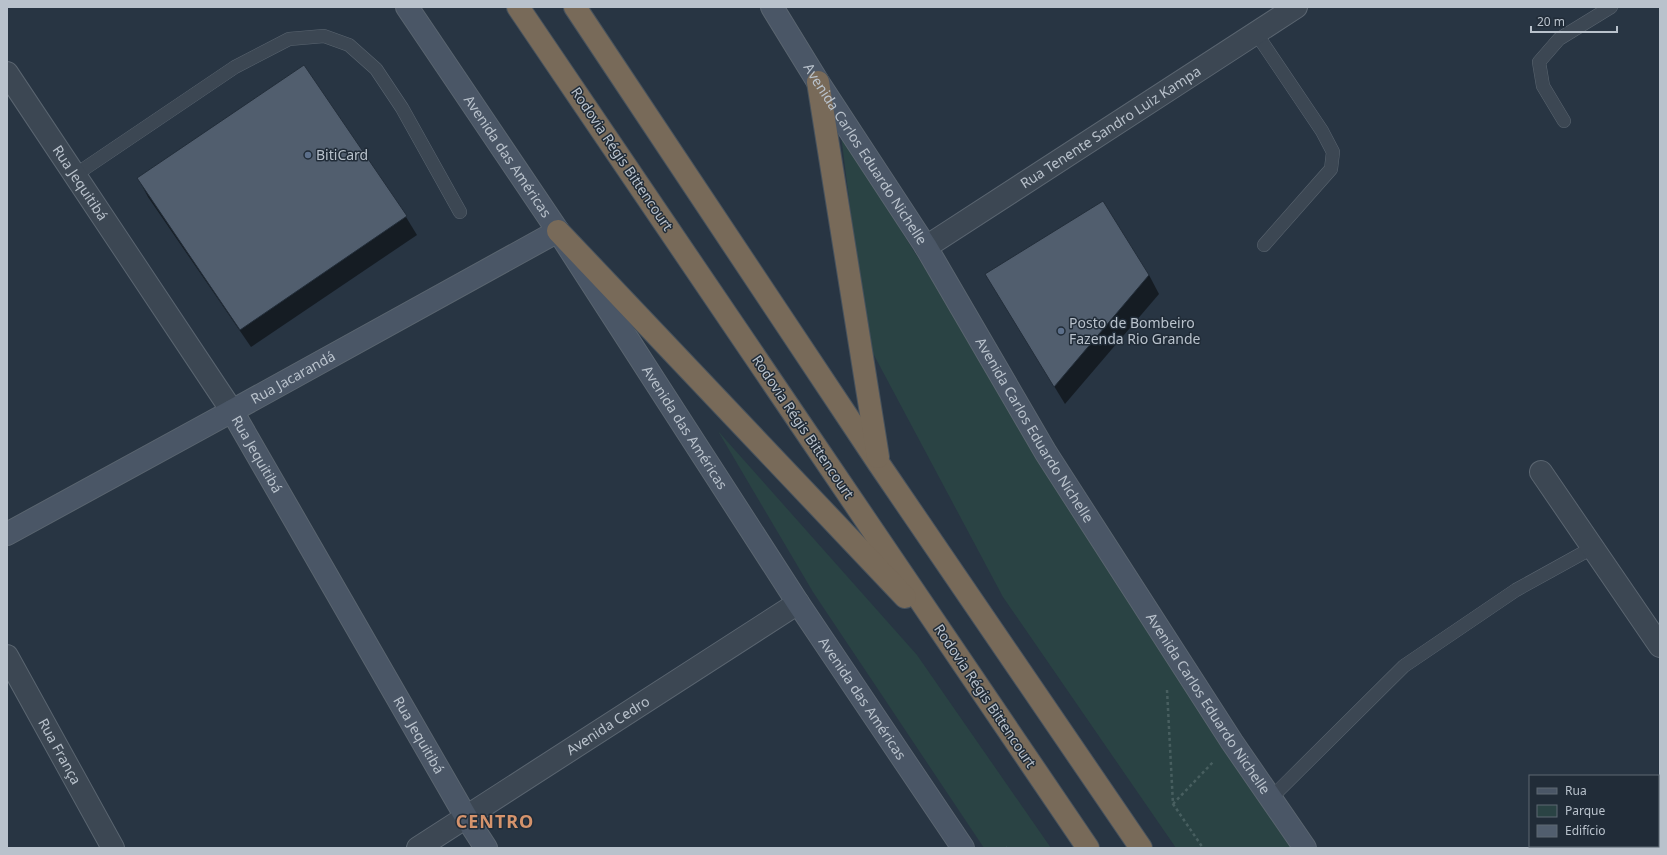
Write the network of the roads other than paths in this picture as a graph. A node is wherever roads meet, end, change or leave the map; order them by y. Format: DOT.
graph roads {
  1 [pos="407,7"];
  2 [pos="518,7"];
  3 [pos="575,7"];
  4 [pos="772,7"];
  5 [pos="1296,7"];
  6 [pos="1611,7"];
  7 [pos="1256,33"];
  8 [pos="7,73"];
  9 [pos="818,82"];
  10 [pos="1564,121"];
  11 [pos="75,175"];
  12 [pos="460,212"];
  13 [pos="558,231"];
  14 [pos="1264,245"];
  15 [pos="926,247"];
  16 [pos="232,411"];
  17 [pos="879,464"];
  18 [pos="1541,472"];
  19 [pos="7,534"];
  20 [pos="1592,548"];
  21 [pos="798,603"];
  22 [pos="950,644"];
  23 [pos="1660,646"];
  24 [pos="7,656"];
  25 [pos="1271,798"];
  26 [pos="466,817"];
  27 [pos="113,848"];
  28 [pos="418,848"];
  29 [pos="486,848"];
  30 [pos="963,848"];
  31 [pos="1088,848"];
  32 [pos="1140,848"];
  33 [pos="1305,848"];
  1 -- 13 [label="main road, Avenida das Américas"];
  2 -- 22 [label="highway, Rodovia Régis Bittencourt"];
  3 -- 17 [label="highway"];
  4 -- 9 [label="main road, Avenida Carlos Eduardo Nichelle"];
  5 -- 7 [label="street, Rua Tenente Sandro Luiz Kampa"];
  6 -- 10 [label="lane"];
  7 -- 14 [label="lane"];
  7 -- 15 [label="street, Rua Tenente Sandro Luiz Kampa"];
  8 -- 11 [label="street, Rua Jequitibá"];
  9 -- 15 [label="main road, Avenida Carlos Eduardo Nichelle"];
  9 -- 17 [label="highway"];
  11 -- 12 [label="lane"];
  11 -- 16 [label="street, Rua Jequitibá"];
  13 -- 16 [label="main road, Rua Jacarandá"];
  13 -- 21 [label="main road, Avenida das Américas"];
  13 -- 22 [label="highway"];
  15 -- 25 [label="main road, Avenida Carlos Eduardo Nichelle"];
  16 -- 19 [label="main road, Rua Jacarandá"];
  16 -- 26 [label="main road, Rua Jequitibá"];
  17 -- 32 [label="highway"];
  18 -- 20 [label="street"];
  20 -- 23 [label="street"];
  20 -- 25 [label="lane"];
  21 -- 26 [label="street, Avenida Cedro"];
  21 -- 30 [label="main road, Avenida das Américas"];
  22 -- 31 [label="highway, Rodovia Régis Bittencourt"];
  24 -- 27 [label="street, Rua França"];
  25 -- 33 [label="main road, Avenida Carlos Eduardo Nichelle"];
  26 -- 28 [label="street, Avenida Cedro"];
  26 -- 29 [label="main road, Rua Jequitibá"];
}
